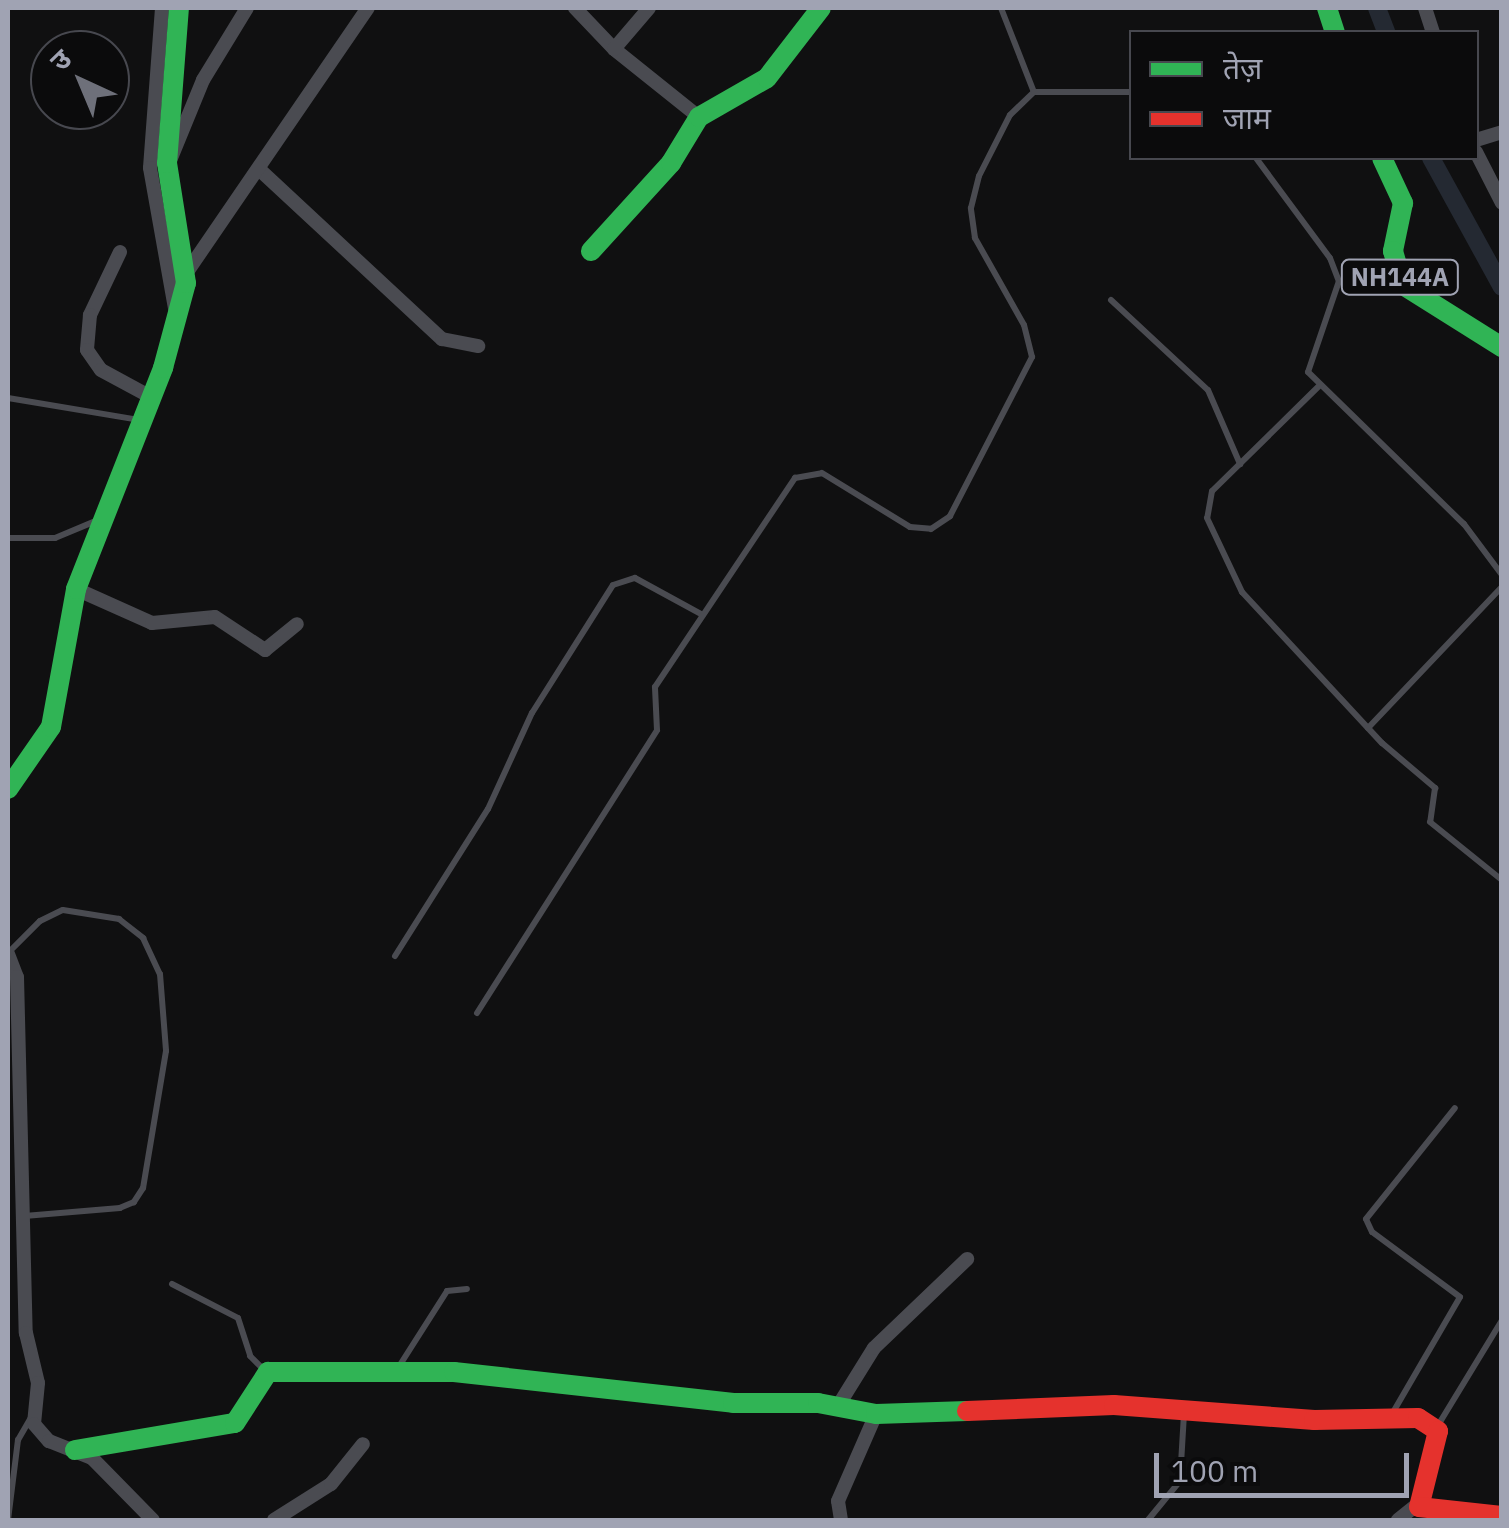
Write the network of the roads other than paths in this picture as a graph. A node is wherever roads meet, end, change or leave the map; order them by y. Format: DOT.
graph roads {
  1 [pos="162,8"];
  2 [pos="178,8"];
  3 [pos="246,8"];
  4 [pos="368,8"];
  5 [pos="575,8"];
  6 [pos="649,8"];
  7 [pos="821,8"];
  8 [pos="1001,8"];
  9 [pos="614,49"];
  10 [pos="1034,92"];
  11 [pos="1129,92"];
  12 [pos="699,117"];
  13 [pos="1479,158"];
  14 [pos="1257,160"];
  15 [pos="1383,160"];
  16 [pos="168,163"];
  17 [pos="261,171"];
  18 [pos="1502,203"];
  19 [pos="120,252"];
  20 [pos="591,252"];
  21 [pos="187,272"];
  22 [pos="1111,300"];
  23 [pos="177,316"];
  24 [pos="478,346"];
  25 [pos="1502,346"];
  26 [pos="1320,385"];
  27 [pos="151,397"];
  28 [pos="8,398"];
  29 [pos="141,420"];
  30 [pos="1240,464"];
  31 [pos="99,520"];
  32 [pos="8,538"];
  33 [pos="1502,575"];
  34 [pos="1502,588"];
  35 [pos="76,589"];
  36 [pos="703,615"];
  37 [pos="297,624"];
  38 [pos="1368,728"];
  39 [pos="8,789"];
  40 [pos="1502,880"];
  41 [pos="8,954"];
  42 [pos="395,956"];
  43 [pos="478,1014"];
  44 [pos="1455,1108"];
  45 [pos="23,1216"];
  46 [pos="967,1258"];
  47 [pos="172,1284"];
  48 [pos="466,1290"];
  49 [pos="1502,1320"];
  50 [pos="268,1372"];
  51 [pos="395,1374"];
  52 [pos="838,1406"];
  53 [pos="1185,1407"];
  54 [pos="34,1413"];
  55 [pos="876,1414"];
  56 [pos="1390,1417"];
  57 [pos="1436,1428"];
  58 [pos="364,1444"];
  59 [pos="75,1450"];
  60 [pos="1414,1511"];
  61 [pos="1502,1516"];
  62 [pos="8,1520"];
  63 [pos="153,1520"];
  64 [pos="274,1520"];
  65 [pos="842,1520"];
  66 [pos="1148,1520"];
  67 [pos="1398,1520"];
  1 -- 23 [label="street"];
  2 -- 16 [label="main road"];
  3 -- 16 [label="street"];
  4 -- 17 [label="street"];
  5 -- 9 [label="street"];
  6 -- 9 [label="street"];
  7 -- 12 [label="main road"];
  8 -- 10 [label="lane"];
  9 -- 12 [label="street"];
  10 -- 11 [label="lane"];
  10 -- 36 [label="lane"];
  12 -- 20 [label="main road"];
  13 -- 18 [label="street"];
  14 -- 26 [label="lane"];
  15 -- 25 [label="main road, NH144A"];
  16 -- 21 [label="main road"];
  17 -- 21 [label="street"];
  17 -- 24 [label="street"];
  19 -- 27 [label="street"];
  21 -- 23 [label="main road"];
  22 -- 30 [label="lane"];
  23 -- 27 [label="main road"];
  26 -- 30 [label="lane"];
  26 -- 33 [label="lane"];
  27 -- 29 [label="main road"];
  28 -- 29 [label="lane"];
  29 -- 31 [label="main road"];
  30 -- 38 [label="lane"];
  31 -- 32 [label="lane"];
  31 -- 35 [label="main road"];
  34 -- 38 [label="lane"];
  35 -- 37 [label="street"];
  35 -- 39 [label="main road"];
  36 -- 42 [label="lane"];
  36 -- 43 [label="lane"];
  38 -- 40 [label="lane"];
  41 -- 45 [label="street"];
  41 -- 45 [label="lane"];
  44 -- 56 [label="lane"];
  45 -- 54 [label="street"];
  46 -- 52 [label="street"];
  47 -- 50 [label="lane"];
  48 -- 51 [label="lane"];
  49 -- 57 [label="lane"];
  50 -- 51 [label="main road"];
  50 -- 59 [label="main road"];
  51 -- 52 [label="main road"];
  52 -- 55 [label="main road"];
  53 -- 55 [label="main road"];
  53 -- 56 [label="main road"];
  53 -- 66 [label="lane"];
  54 -- 59 [label="street"];
  54 -- 62 [label="lane"];
  55 -- 65 [label="street"];
  56 -- 57 [label="main road"];
  57 -- 60 [label="main road"];
  58 -- 64 [label="street"];
  59 -- 63 [label="street"];
  60 -- 61 [label="main road"];
  60 -- 67 [label="street"];
}
